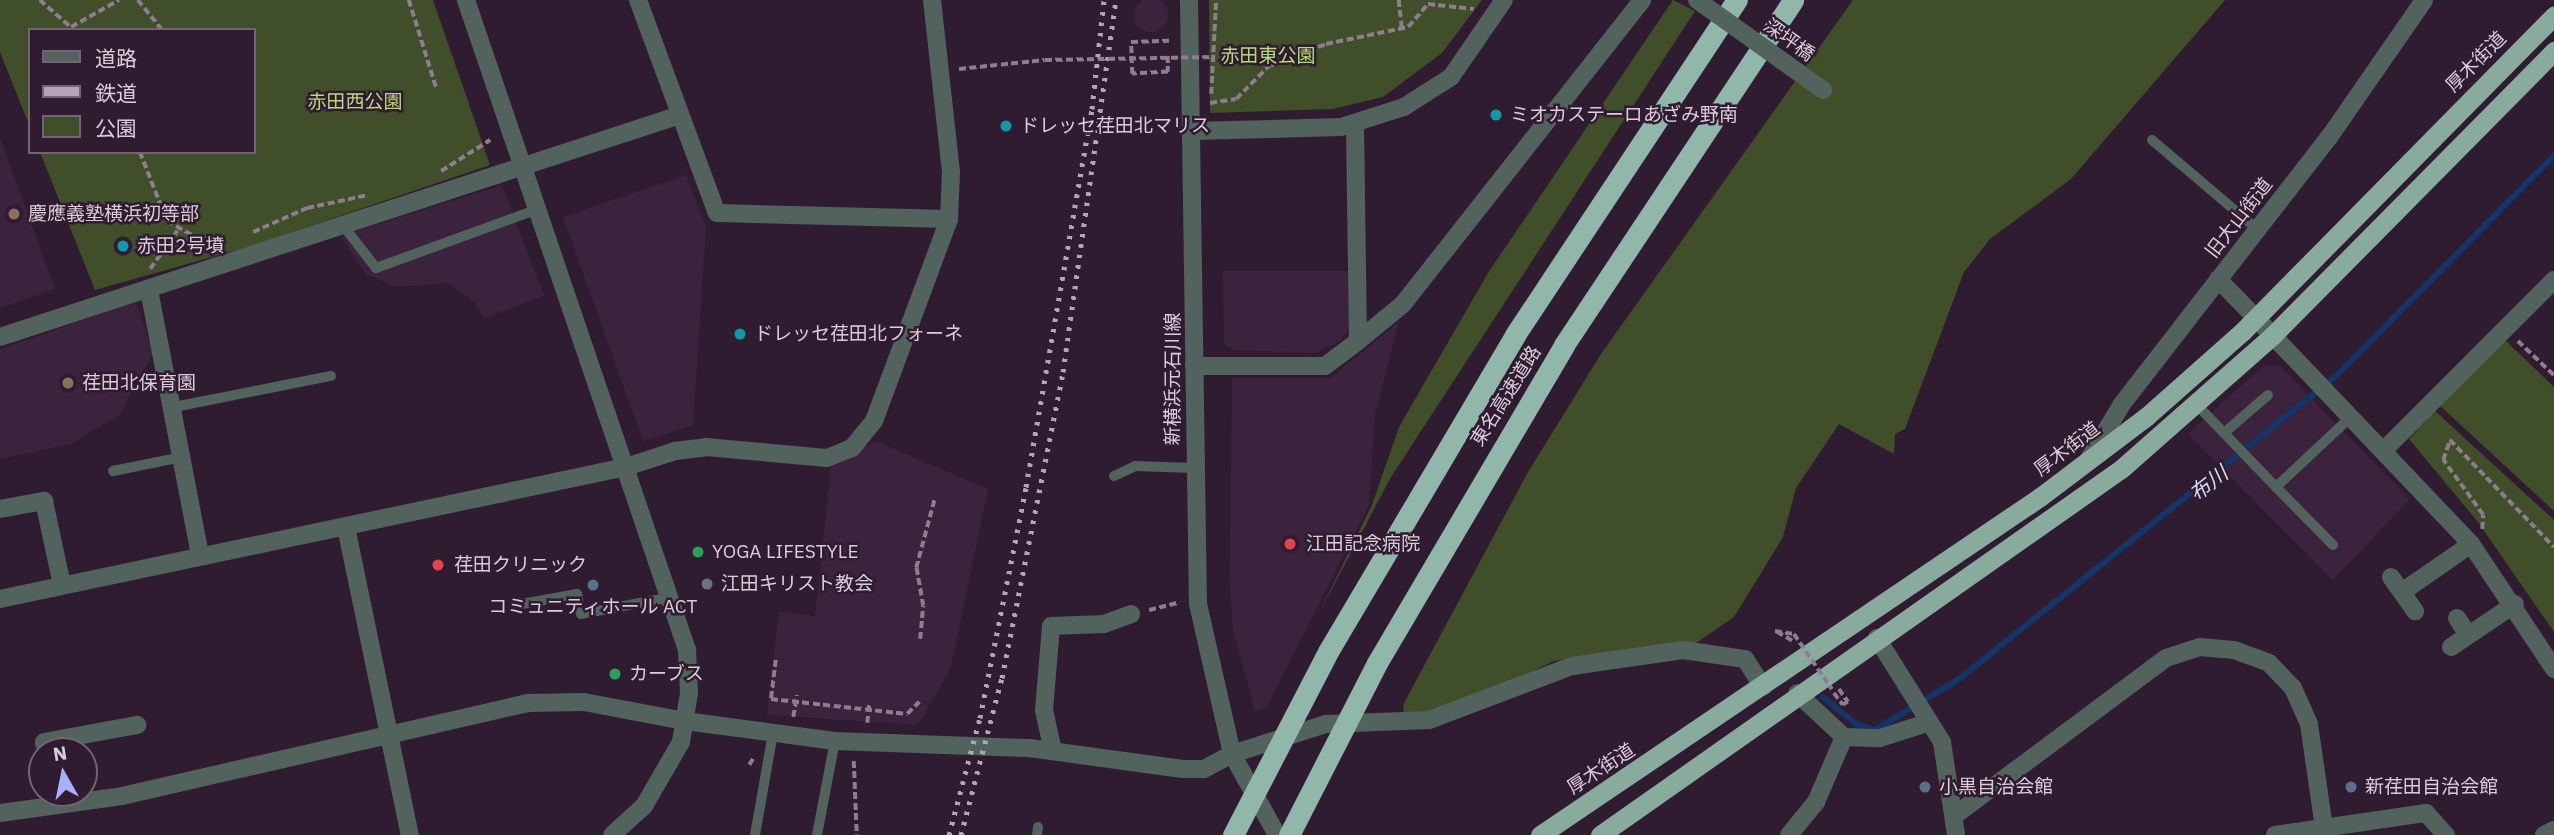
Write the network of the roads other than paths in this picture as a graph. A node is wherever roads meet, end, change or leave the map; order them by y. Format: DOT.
graph roads {
  1 [pos="466,0"];
  2 [pos="638,0"];
  3 [pos="932,0"];
  4 [pos="1189,0"];
  5 [pos="1504,0"];
  6 [pos="1642,0"];
  7 [pos="1697,0"];
  8 [pos="1737,0"];
  9 [pos="1793,0"];
  10 [pos="2424,0"];
  11 [pos="2554,16"];
  12 [pos="2554,51"];
  13 [pos="1823,90"];
  14 [pos="680,115"];
  15 [pos="1355,124"];
  16 [pos="1191,131"];
  17 [pos="2152,139"];
  18 [pos="523,167"];
  19 [pos="538,209"];
  20 [pos="949,219"];
  21 [pos="342,224"];
  22 [pos="2256,229"];
  23 [pos="2218,279"];
  24 [pos="2554,280"];
  25 [pos="152,289"];
  26 [pos="2255,317"];
  27 [pos="2273,335"];
  28 [pos="0,337"];
  29 [pos="1358,341"];
  30 [pos="1194,366"];
  31 [pos="331,376"];
  32 [pos="2268,395"];
  33 [pos="2197,405"];
  34 [pos="174,407"];
  35 [pos="2352,416"];
  36 [pos="2224,433"];
  37 [pos="2386,448"];
  38 [pos="183,457"];
  39 [pos="2088,462"];
  40 [pos="626,467"];
  41 [pos="1194,468"];
  42 [pos="113,471"];
  43 [pos="1114,476"];
  44 [pos="2276,486"];
  45 [pos="0,509"];
  46 [pos="346,527"];
  47 [pos="2476,539"];
  48 [pos="2333,545"];
  49 [pos="200,556"];
  50 [pos="2391,577"];
  51 [pos="62,585"];
  52 [pos="2402,592"];
  53 [pos="672,597"];
  54 [pos="0,599"];
  55 [pos="522,604"];
  56 [pos="2515,604"];
  57 [pos="2415,611"];
  58 [pos="1131,614"];
  59 [pos="2457,618"];
  60 [pos="2468,635"];
  61 [pos="1877,638"];
  62 [pos="2451,647"];
  63 [pos="2554,670"];
  64 [pos="1763,687"];
  65 [pos="1813,687"];
  66 [pos="1929,720"];
  67 [pos="685,721"];
  68 [pos="137,725"];
  69 [pos="773,733"];
  70 [pos="390,734"];
  71 [pos="71,737"];
  72 [pos="1844,737"];
  73 [pos="835,741"];
  74 [pos="1053,751"];
  75 [pos="1232,754"];
  76 [pos="98,797"];
  77 [pos="28,805"];
  78 [pos="0,813"];
  79 [pos="1954,817"];
  80 [pos="2554,830"];
  81 [pos="2325,833"];
  82 [pos="618,834"];
  83 [pos="410,835"];
  84 [pos="755,835"];
  85 [pos="817,835"];
  86 [pos="1233,835"];
  87 [pos="1277,835"];
  88 [pos="1289,835"];
  89 [pos="1540,835"];
  90 [pos="1600,835"];
  91 [pos="1789,835"];
  92 [pos="1956,835"];
  93 [pos="2275,835"];
  94 [pos="2446,835"];
  95 [pos="2544,835"];
  1 -- 18 [label="street"];
  2 -- 14 [label="street"];
  3 -- 20 [label="street"];
  4 -- 16 [label="street, 新横浜元石川線"];
  5 -- 15 [label="street"];
  6 -- 29 [label="street"];
  7 -- 13 [label="street, 深坪橋, bridge"];
  8 -- 86 [label="highway, 東名高速道路, bridge"];
  9 -- 88 [label="highway, 東名高速道路, bridge"];
  10 -- 22 [label="street, 旧大山街道"];
  11 -- 26 [label="highway, 厚木街道"];
  12 -- 27 [label="highway"];
  14 -- 18 [label="street"];
  14 -- 20 [label="street"];
  15 -- 16 [label="street"];
  15 -- 29 [label="street"];
  16 -- 30 [label="street, 新横浜元石川線"];
  17 -- 22 [label="lane"];
  18 -- 19 [label="street"];
  18 -- 21 [label="street"];
  19 -- 21 [label="lane"];
  19 -- 40 [label="street"];
  20 -- 40 [label="street"];
  21 -- 25 [label="street"];
  22 -- 23 [label="street, 旧大山街道"];
  23 -- 26 [label="street"];
  23 -- 39 [label="street, 旧大山街道"];
  24 -- 37 [label="street"];
  25 -- 28 [label="street"];
  25 -- 34 [label="street"];
  26 -- 27 [label="street"];
  26 -- 39 [label="highway, 厚木街道"];
  27 -- 33 [label="highway"];
  27 -- 35 [label="street"];
  29 -- 30 [label="street"];
  30 -- 41 [label="street, 新横浜元石川線"];
  31 -- 34 [label="lane"];
  32 -- 36 [label="lane"];
  33 -- 36 [label="lane"];
  33 -- 61 [label="highway"];
  34 -- 38 [label="street"];
  35 -- 37 [label="street"];
  35 -- 44 [label="lane"];
  36 -- 44 [label="lane"];
  37 -- 47 [label="street"];
  38 -- 42 [label="lane"];
  38 -- 49 [label="street"];
  39 -- 64 [label="highway, 厚木街道"];
  40 -- 46 [label="street"];
  40 -- 53 [label="street"];
  41 -- 43 [label="lane"];
  41 -- 75 [label="street, 新横浜元石川線"];
  44 -- 48 [label="lane"];
  45 -- 51 [label="street"];
  46 -- 49 [label="street"];
  46 -- 70 [label="street"];
  47 -- 52 [label="street"];
  47 -- 56 [label="street"];
  49 -- 51 [label="street"];
  50 -- 52 [label="street"];
  51 -- 54 [label="street"];
  52 -- 57 [label="street"];
  53 -- 55 [label="lane"];
  53 -- 67 [label="street"];
  56 -- 60 [label="street"];
  56 -- 63 [label="street"];
  58 -- 74 [label="street"];
  59 -- 60 [label="street"];
  60 -- 62 [label="street"];
  61 -- 65 [label="highway"];
  61 -- 66 [label="street"];
  64 -- 75 [label="street"];
  64 -- 89 [label="highway, 厚木街道"];
  65 -- 72 [label="street"];
  65 -- 90 [label="highway"];
  66 -- 72 [label="street"];
  66 -- 79 [label="street"];
  67 -- 69 [label="street"];
  67 -- 70 [label="street"];
  67 -- 82 [label="street"];
  68 -- 71 [label="street"];
  69 -- 73 [label="street"];
  69 -- 84 [label="lane"];
  70 -- 76 [label="street"];
  70 -- 83 [label="street"];
  72 -- 91 [label="street"];
  73 -- 74 [label="street"];
  73 -- 85 [label="lane"];
  74 -- 75 [label="street"];
  75 -- 87 [label="street, 新横浜元石川線"];
  77 -- 78 [label="street"];
  79 -- 81 [label="street"];
  79 -- 92 [label="street"];
  80 -- 95 [label="street"];
  81 -- 93 [label="street"];
  81 -- 94 [label="street"];
}
